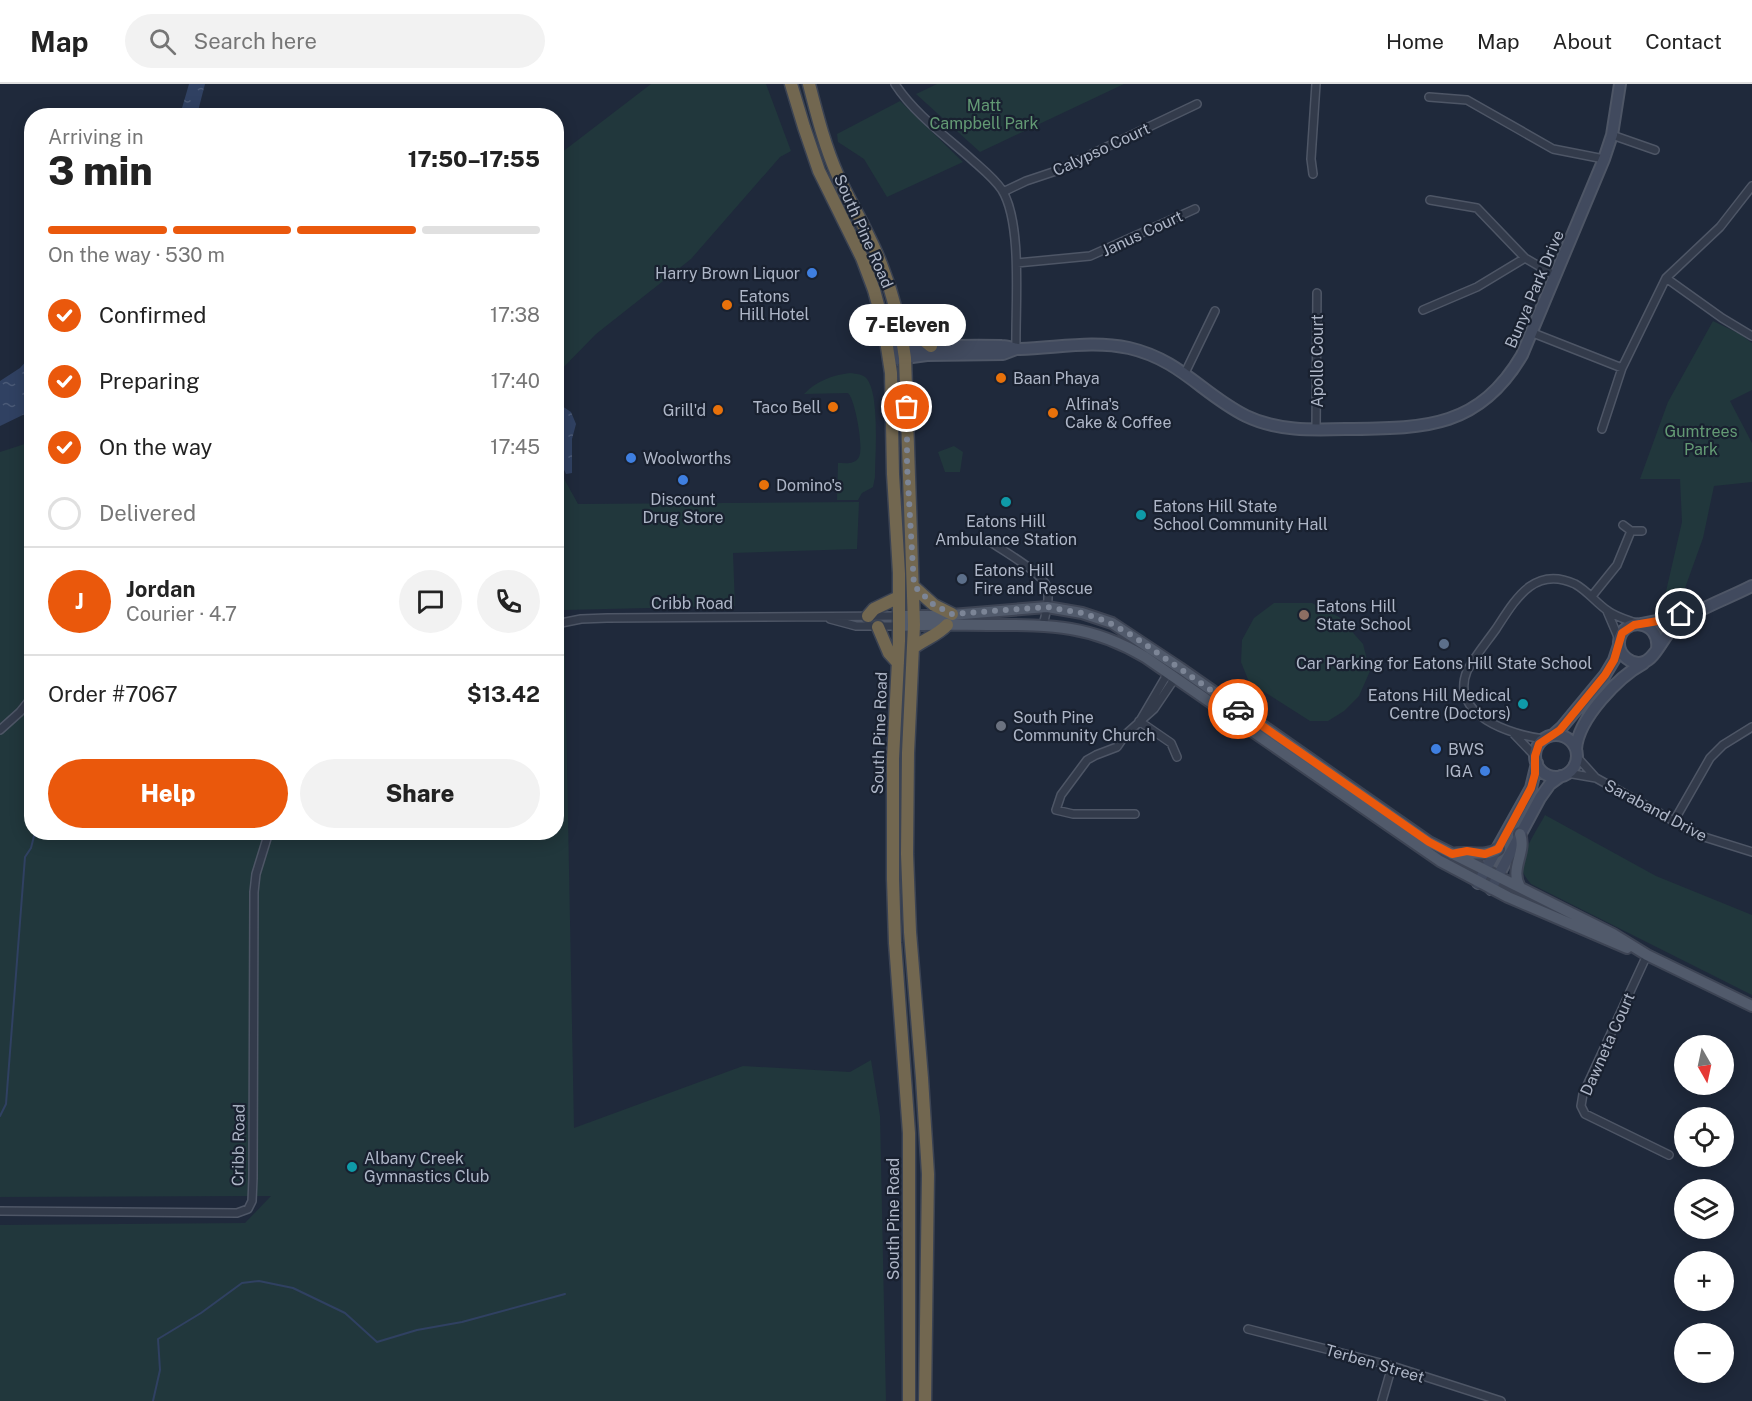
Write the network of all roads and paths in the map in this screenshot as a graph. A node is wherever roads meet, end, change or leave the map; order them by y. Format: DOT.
graph roads {
  1 [pos="791,84"];
  2 [pos="809,84"];
  3 [pos="895,84"];
  4 [pos="1316,84"];
  5 [pos="1620,84"];
  6 [pos="1430,97"];
  7 [pos="1197,104"];
  8 [pos="1612,135"];
  9 [pos="1655,150"];
  10 [pos="1604,159"];
  11 [pos="1313,174"];
  12 [pos="1752,186"];
  13 [pos="1003,192"];
  14 [pos="1430,200"];
  15 [pos="1195,209"];
  16 [pos="1525,258"];
  17 [pos="1017,263"];
  18 [pos="1556,276"];
  19 [pos="1666,278"];
  20 [pos="1317,293"];
  21 [pos="1423,310"];
  22 [pos="1215,311"];
  23 [pos="899,320"];
  24 [pos="1533,333"];
  25 [pos="1752,336"];
  26 [pos="932,346"];
  27 [pos="1016,349"];
  28 [pos="904,353"];
  29 [pos="889,355"];
  30 [pos="1622,368"];
  31 [pos="1185,373"];
  32 [pos="1316,429"];
  33 [pos="1602,429"];
  34 [pos="1623,525"];
  35 [pos="1631,531"];
  36 [pos="1642,531"];
  37 [pos="987,540"];
  38 [pos="1752,579"];
  39 [pos="914,586"];
  40 [pos="1752,586"];
  41 [pos="1592,596"];
  42 [pos="899,597"];
  43 [pos="1047,607"];
  44 [pos="1608,611"];
  45 [pos="868,616"];
  46 [pos="827,618"];
  47 [pos="950,619"];
  48 [pos="899,621"];
  49 [pos="914,621"];
  50 [pos="564,622"];
  51 [pos="1639,624"];
  52 [pos="1043,625"];
  53 [pos="878,627"];
  54 [pos="1619,641"];
  55 [pos="913,648"];
  56 [pos="1657,649"];
  57 [pos="1647,661"];
  58 [pos="898,663"];
  59 [pos="1171,676"];
  60 [pos="24,707"];
  61 [pos="1139,721"];
  62 [pos="1752,727"];
  63 [pos="0,730"];
  64 [pos="1514,734"];
  65 [pos="1548,737"];
  66 [pos="1576,753"];
  67 [pos="1177,757"];
  68 [pos="1536,759"];
  69 [pos="1564,774"];
  70 [pos="1596,778"];
  71 [pos="1135,814"];
  72 [pos="1674,821"];
  73 [pos="1520,834"];
  74 [pos="266,840"];
  75 [pos="1498,849"];
  76 [pos="1752,852"];
  77 [pos="1452,854"];
  78 [pos="1486,870"];
  79 [pos="1497,876"];
  80 [pos="1478,883"];
  81 [pos="1520,887"];
  82 [pos="1491,889"];
  83 [pos="1647,955"];
  84 [pos="1752,1006"];
  85 [pos="1669,1155"];
  86 [pos="0,1211"];
  87 [pos="1248,1329"];
  88 [pos="1392,1366"];
  89 [pos="909,1401"];
  90 [pos="925,1401"];
  91 [pos="1382,1401"];
  92 [pos="1501,1401"];
  1 -- 29 [label="highway, South Pine Road"];
  2 -- 23 [label="highway, South Pine Road"];
  3 -- 13 [label="street"];
  4 -- 11 [label="street"];
  5 -- 8 [label="street, Bunya Park Drive"];
  6 -- 10 [label="street"];
  7 -- 13 [label="street, Calypso Court"];
  8 -- 9 [label="street"];
  8 -- 10 [label="street, Bunya Park Drive"];
  10 -- 18 [label="street, Bunya Park Drive"];
  12 -- 19 [label="street"];
  13 -- 17 [label="street"];
  14 -- 16 [label="street"];
  15 -- 17 [label="street, Janus Court"];
  16 -- 18 [label="street"];
  16 -- 21 [label="street"];
  17 -- 27 [label="street"];
  18 -- 24 [label="street, Bunya Park Drive"];
  19 -- 25 [label="street"];
  19 -- 30 [label="street"];
  20 -- 32 [label="street, Apollo Court"];
  22 -- 31 [label="street"];
  23 -- 26 [label="highway"];
  23 -- 28 [label="highway, South Pine Road"];
  24 -- 30 [label="street"];
  24 -- 32 [label="street, Bunya Park Drive"];
  26 -- 27 [label="street, Bunya Park Drive"];
  26 -- 28 [label="street, Bunya Park Drive"];
  27 -- 28 [label="street, Bunya Park Drive"];
  27 -- 31 [label="street, Bunya Park Drive"];
  28 -- 29 [label="street, Bunya Park Drive"];
  28 -- 39 [label="highway, South Pine Road"];
  29 -- 42 [label="highway, South Pine Road"];
  30 -- 33 [label="street"];
  31 -- 32 [label="street, Bunya Park Drive"];
  34 -- 35 [label="street"];
  35 -- 36 [label="street"];
  35 -- 41 [label="street"];
  37 -- 43 [label="street"];
  38 -- 51 [label="street"];
  39 -- 47 [label="highway"];
  39 -- 49 [label="highway, South Pine Road"];
  40 -- 56 [label="street"];
  41 -- 44 [label="street"];
  41 -- 64 [label="street"];
  42 -- 45 [label="highway"];
  42 -- 48 [label="highway, South Pine Road"];
  43 -- 47 [label="main road"];
  43 -- 52 [label="street"];
  43 -- 77 [label="main road"];
  44 -- 51 [label="street"];
  44 -- 54 [label="street"];
  45 -- 46 [label="street, Cribb Road"];
  45 -- 48 [label="street, Cribb Road"];
  46 -- 50 [label="street, Cribb Road"];
  46 -- 53 [label="street, Cribb Road"];
  47 -- 49 [label="main road, Cribb Road"];
  47 -- 52 [label="main road"];
  47 -- 55 [label="highway"];
  48 -- 49 [label="main road, Cribb Road"];
  48 -- 53 [label="street, Cribb Road"];
  48 -- 58 [label="highway, South Pine Road"];
  49 -- 55 [label="highway, South Pine Road"];
  51 -- 54 [label="street"];
  51 -- 56 [label="street"];
  52 -- 59 [label="main road"];
  53 -- 58 [label="highway"];
  54 -- 57 [label="street"];
  54 -- 65 [label="street"];
  55 -- 90 [label="highway, South Pine Road"];
  56 -- 57 [label="street"];
  57 -- 66 [label="street"];
  58 -- 89 [label="highway, South Pine Road"];
  59 -- 61 [label="street"];
  59 -- 80 [label="main road"];
  60 -- 63 [label="street"];
  61 -- 67 [label="street"];
  61 -- 71 [label="street"];
  62 -- 72 [label="street"];
  64 -- 65 [label="street"];
  64 -- 68 [label="street"];
  65 -- 66 [label="street"];
  65 -- 68 [label="street"];
  66 -- 69 [label="street"];
  66 -- 70 [label="street, Saraband Drive"];
  68 -- 69 [label="street"];
  68 -- 75 [label="street"];
  69 -- 70 [label="street, Saraband Drive"];
  69 -- 73 [label="street"];
  70 -- 72 [label="street, Saraband Drive"];
  72 -- 76 [label="street, Saraband Drive"];
  73 -- 79 [label="street"];
  73 -- 81 [label="main road"];
  74 -- 86 [label="street, Cribb Road"];
  75 -- 77 [label="main road"];
  75 -- 78 [label="street"];
  77 -- 78 [label="main road"];
  78 -- 79 [label="main road"];
  78 -- 80 [label="street"];
  79 -- 81 [label="main road"];
  79 -- 82 [label="street"];
  80 -- 82 [label="main road"];
  81 -- 83 [label="main road"];
  82 -- 83 [label="main road"];
  83 -- 84 [label="main road"];
  83 -- 85 [label="street, Dawneta Court"];
  87 -- 88 [label="street, Terben Street"];
  88 -- 91 [label="street"];
  88 -- 92 [label="street, Terben Street"];
}
